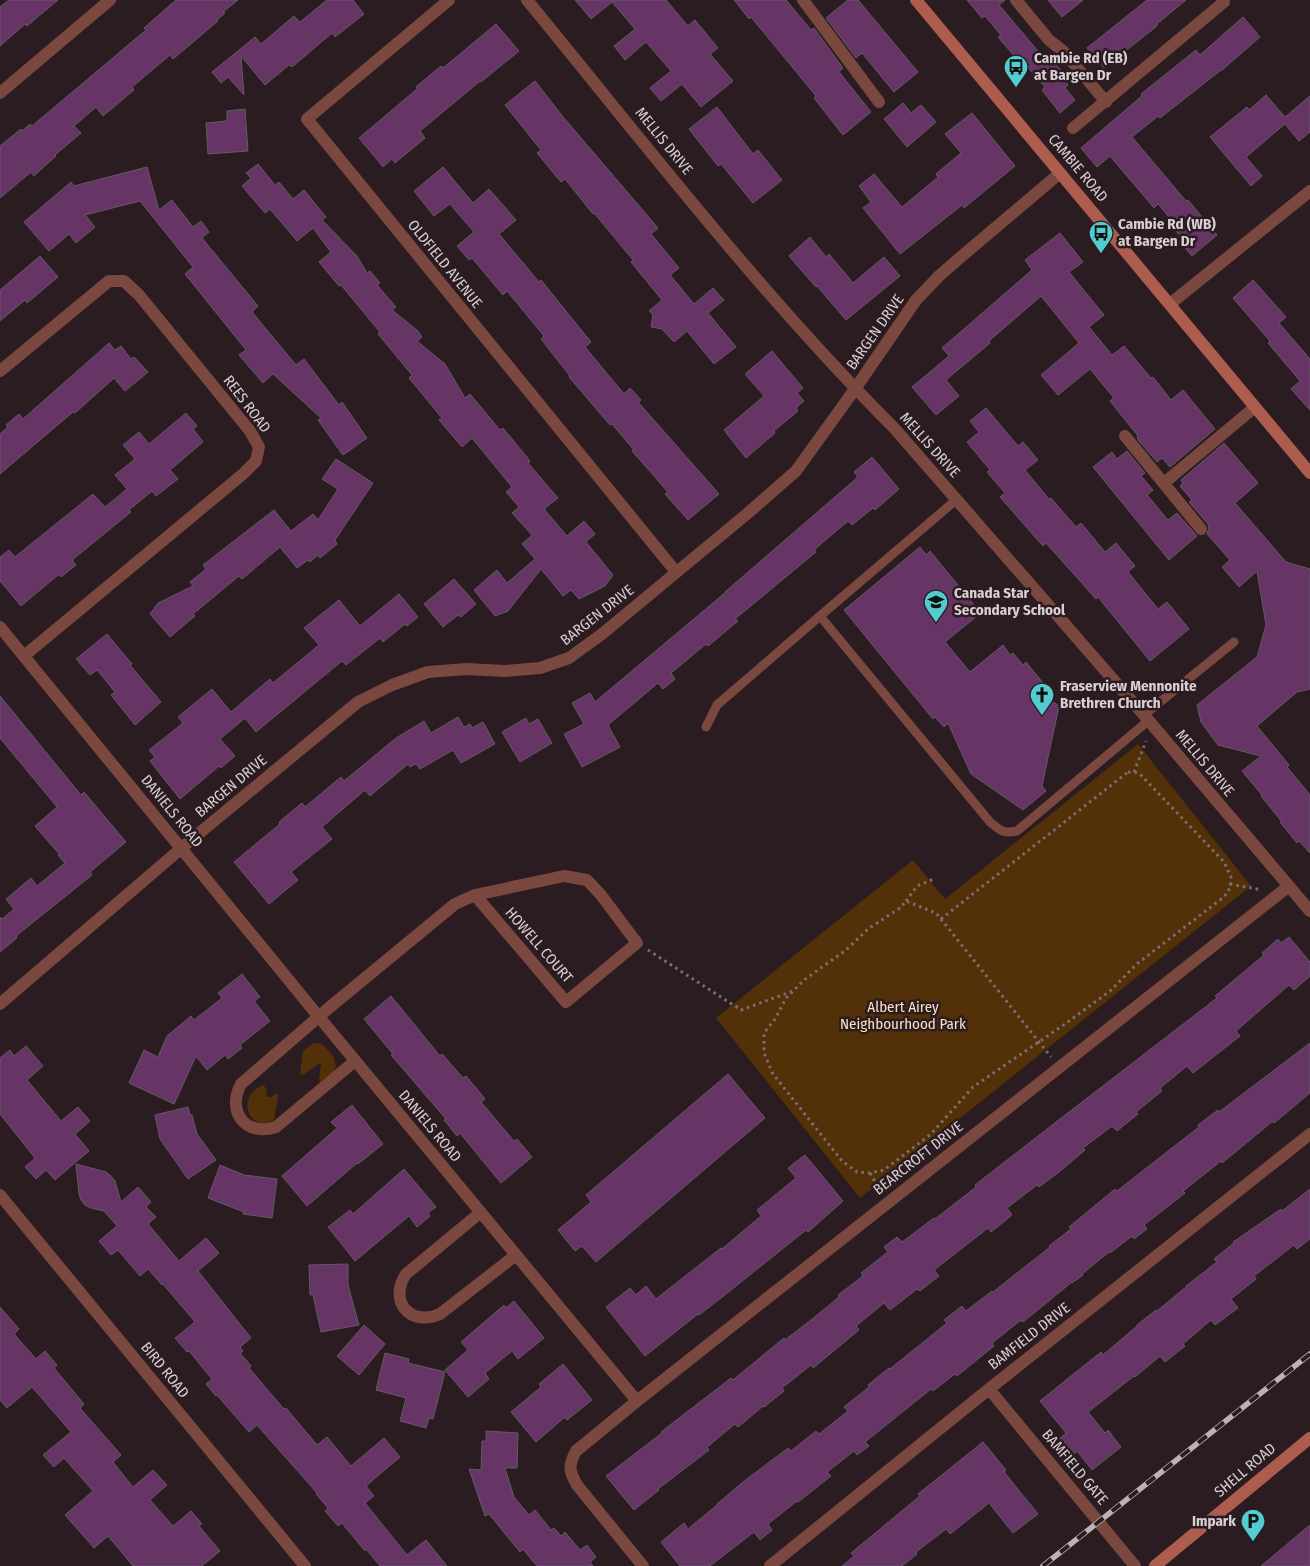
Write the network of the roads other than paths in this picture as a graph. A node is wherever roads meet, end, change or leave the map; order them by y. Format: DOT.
graph roads {
  1 [pos="110,0"];
  2 [pos="449,0"];
  3 [pos="526,0"];
  4 [pos="803,0"];
  5 [pos="916,0"];
  6 [pos="1016,0"];
  7 [pos="1224,2"];
  8 [pos="0,93"];
  9 [pos="879,102"];
  10 [pos="1106,102"];
  11 [pos="1073,128"];
  12 [pos="1060,173"];
  13 [pos="1310,191"];
  14 [pos="1170,304"];
  15 [pos="0,371"];
  16 [pos="855,389"];
  17 [pos="1255,407"];
  18 [pos="1125,436"];
  19 [pos="1310,473"];
  20 [pos="1164,483"];
  21 [pos="956,500"];
  22 [pos="1201,528"];
  23 [pos="676,572"];
  24 [pos="820,616"];
  25 [pos="0,627"];
  26 [pos="1234,642"];
  27 [pos="24,656"];
  28 [pos="1146,718"];
  29 [pos="706,727"];
  30 [pos="182,848"];
  31 [pos="1288,886"];
  32 [pos="474,896"];
  33 [pos="1310,912"];
  34 [pos="0,1004"];
  35 [pos="319,1017"];
  36 [pos="355,1061"];
  37 [pos="1310,1134"];
  38 [pos="0,1195"];
  39 [pos="481,1212"];
  40 [pos="516,1255"];
  41 [pos="989,1389"];
  42 [pos="637,1401"];
  43 [pos="1310,1438"];
  44 [pos="305,1566"];
  45 [pos="643,1566"];
  46 [pos="770,1566"];
  47 [pos="1135,1566"];
  48 [pos="1155,1566"];
  1 -- 8 [label="street"];
  2 -- 23 [label="street, OLDFIELD AVENUE"];
  3 -- 16 [label="street, MELLIS DRIVE"];
  4 -- 9 [label="street"];
  5 -- 12 [label="main road, CAMBIE ROAD"];
  6 -- 10 [label="street"];
  7 -- 10 [label="street"];
  10 -- 11 [label="street"];
  12 -- 14 [label="main road, CAMBIE ROAD"];
  12 -- 16 [label="street, BARGEN DRIVE"];
  13 -- 14 [label="street"];
  14 -- 17 [label="main road, CAMBIE ROAD"];
  15 -- 27 [label="street, REES ROAD"];
  16 -- 21 [label="street, MELLIS DRIVE"];
  16 -- 23 [label="street, BARGEN DRIVE"];
  17 -- 19 [label="main road, CAMBIE ROAD"];
  17 -- 20 [label="street"];
  18 -- 20 [label="street"];
  20 -- 22 [label="street"];
  21 -- 24 [label="lane"];
  21 -- 28 [label="street, MELLIS DRIVE"];
  23 -- 30 [label="street, BARGEN DRIVE"];
  24 -- 28 [label="lane"];
  24 -- 29 [label="lane"];
  25 -- 27 [label="street, DANIELS ROAD"];
  26 -- 28 [label="lane"];
  27 -- 30 [label="street, DANIELS ROAD"];
  28 -- 31 [label="street, MELLIS DRIVE"];
  30 -- 34 [label="street, BARGEN DRIVE"];
  30 -- 35 [label="street, DANIELS ROAD"];
  31 -- 33 [label="street, MELLIS DRIVE"];
  31 -- 42 [label="street, BEARCROFT DRIVE"];
  32 -- 32 [label="street, HOWELL COURT"];
  32 -- 35 [label="street, HOWELL COURT"];
  35 -- 36 [label="street, DANIELS ROAD"];
  35 -- 36 [label="street"];
  36 -- 39 [label="street, DANIELS ROAD"];
  37 -- 41 [label="street, BAMFIELD DRIVE"];
  38 -- 44 [label="street, BIRD ROAD"];
  39 -- 40 [label="street, DANIELS ROAD"];
  39 -- 40 [label="street"];
  40 -- 42 [label="street, DANIELS ROAD"];
  41 -- 46 [label="street, BAMFIELD DRIVE"];
  41 -- 47 [label="street, BAMFIELD GATE"];
  42 -- 45 [label="street, BEARCROFT DRIVE"];
  43 -- 48 [label="main road, SHELL ROAD"];
}
